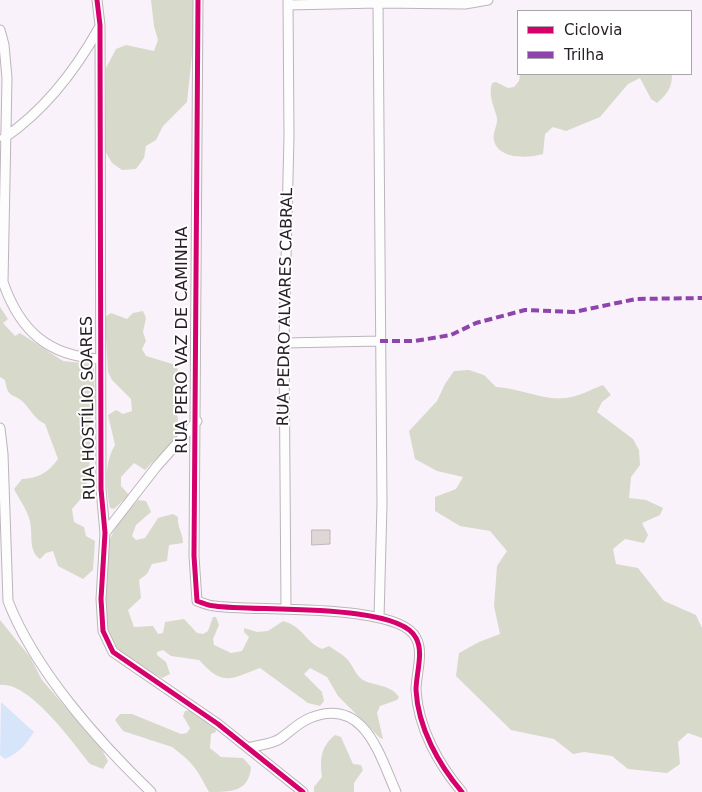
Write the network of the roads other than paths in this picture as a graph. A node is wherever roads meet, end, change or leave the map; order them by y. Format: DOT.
graph roads {
  1 [pos="97,0"];
  2 [pos="198,0"];
  3 [pos="488,0"];
  4 [pos="288,3"];
  5 [pos="378,3"];
  6 [pos="100,25"];
  7 [pos="0,30"];
  8 [pos="3,139"];
  9 [pos="380,341"];
  10 [pos="284,343"];
  11 [pos="100,359"];
  12 [pos="197,421"];
  13 [pos="0,428"];
  14 [pos="105,533"];
  15 [pos="4,599"];
  16 [pos="286,608"];
  17 [pos="379,618"];
  18 [pos="248,748"];
  19 [pos="150,792"];
  20 [pos="303,792"];
  21 [pos="396,792"];
  22 [pos="462,792"];
  1 -- 6 [label="street, RUA HOSTÍLIO SOARES"];
  2 -- 12 [label="street, RUA PERO VAZ DE CAMINHA"];
  3 -- 5 [label="street, RUA PEDRO ALVARES CABRAL"];
  4 -- 5 [label="street, RUA PEDRO ALVARES CABRAL"];
  4 -- 10 [label="street, RUA PEDRO ALVARES CABRAL"];
  5 -- 9 [label="street"];
  6 -- 8 [label="street"];
  6 -- 11 [label="street, RUA HOSTÍLIO SOARES"];
  7 -- 8 [label="street"];
  8 -- 11 [label="street"];
  9 -- 10 [label="street"];
  9 -- 17 [label="street"];
  10 -- 16 [label="street, RUA PEDRO ALVARES CABRAL"];
  11 -- 14 [label="street, RUA HOSTÍLIO SOARES"];
  12 -- 14 [label="street"];
  12 -- 16 [label="street, RUA PERO VAZ DE CAMINHA"];
  13 -- 15 [label="street"];
  14 -- 18 [label="street, RUA HOSTÍLIO SOARES"];
  15 -- 19 [label="street"];
  16 -- 17 [label="street"];
  17 -- 22 [label="street"];
  18 -- 20 [label="street, RUA HOSTÍLIO SOARES"];
  18 -- 21 [label="street"];
}
